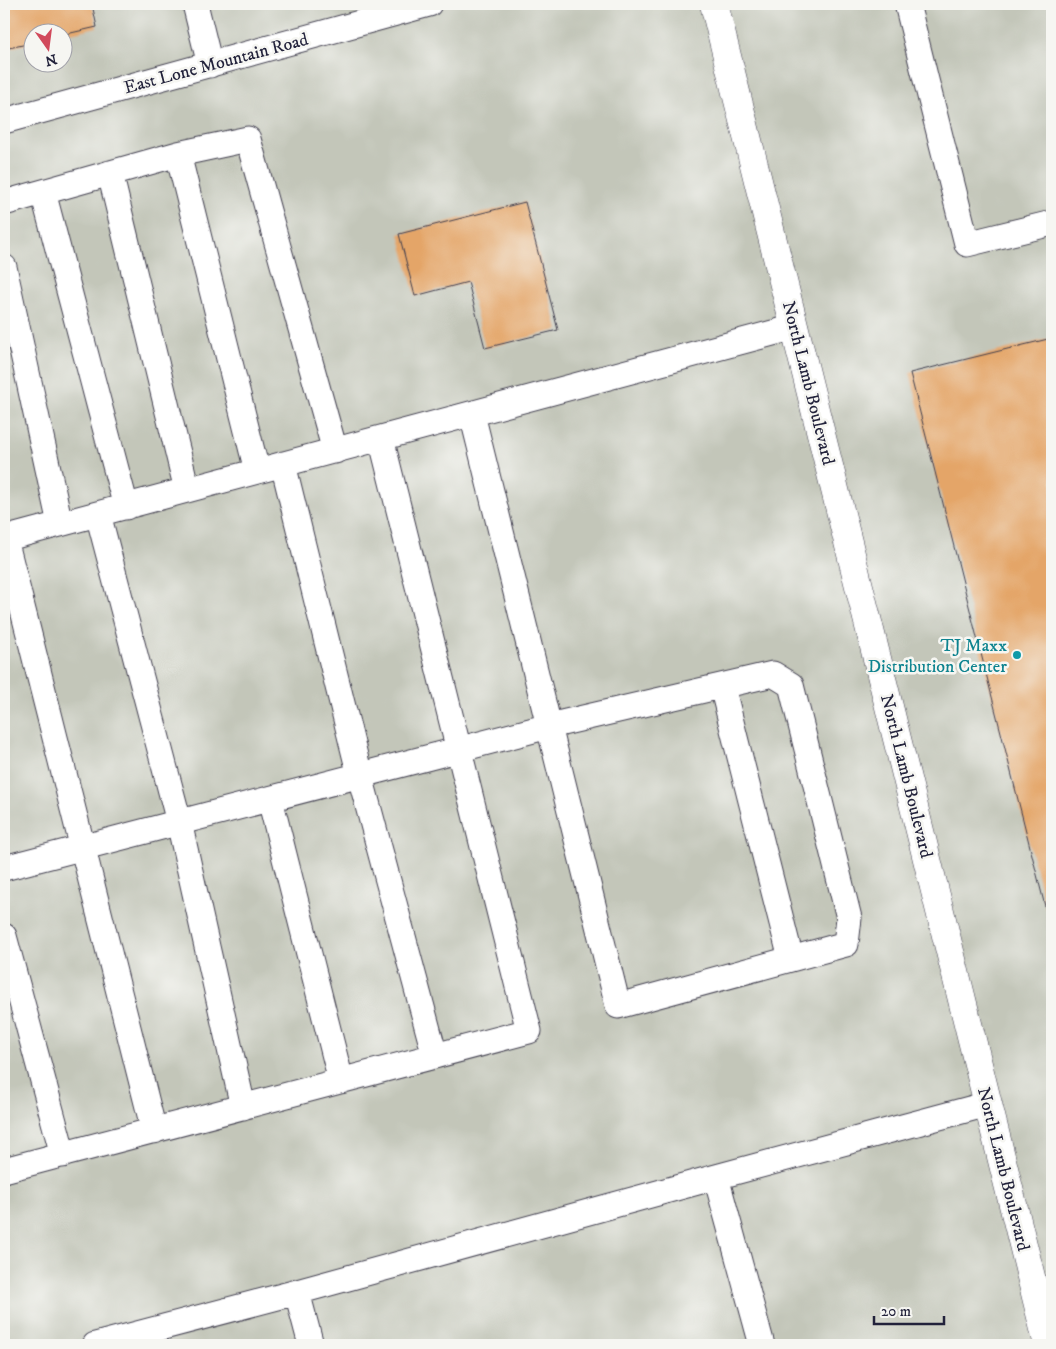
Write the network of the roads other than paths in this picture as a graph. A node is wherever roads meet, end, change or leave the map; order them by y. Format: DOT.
graph roads {
  1 [pos="429,4"];
  2 [pos="714,4"];
  3 [pos="907,4"];
  4 [pos="199,5"];
  5 [pos="210,65"];
  6 [pos="4,121"];
  7 [pos="178,154"];
  8 [pos="110,174"];
  9 [pos="43,192"];
  10 [pos="4,203"];
  11 [pos="1052,223"];
  12 [pos="4,267"];
  13 [pos="795,327"];
  14 [pos="472,414"];
  15 [pos="381,438"];
  16 [pos="335,450"];
  17 [pos="283,464"];
  18 [pos="257,471"];
  19 [pos="188,490"];
  20 [pos="126,506"];
  21 [pos="98,514"];
  22 [pos="60,524"];
  23 [pos="4,538"];
  24 [pos="722,686"];
  25 [pos="549,726"];
  26 [pos="459,750"];
  27 [pos="360,776"];
  28 [pos="270,799"];
  29 [pos="179,822"];
  30 [pos="83,847"];
  31 [pos="4,868"];
  32 [pos="4,936"];
  33 [pos="791,959"];
  34 [pos="435,1056"];
  35 [pos="341,1081"];
  36 [pos="988,1104"];
  37 [pos="243,1107"];
  38 [pos="154,1131"];
  39 [pos="63,1155"];
  40 [pos="4,1170"];
  41 [pos="716,1177"];
  42 [pos="297,1292"];
  43 [pos="95,1345"];
  44 [pos="311,1345"];
  45 [pos="762,1345"];
  46 [pos="1048,1345"];
  1 -- 5 [label="street, East Lone Mountain Road"];
  2 -- 13 [label="main road, North Lamb Boulevard"];
  3 -- 11 [label="street"];
  4 -- 5 [label="street"];
  5 -- 6 [label="street, East Lone Mountain Road"];
  7 -- 8 [label="street"];
  7 -- 16 [label="street"];
  7 -- 18 [label="street"];
  8 -- 9 [label="street"];
  8 -- 19 [label="street"];
  9 -- 10 [label="street"];
  9 -- 20 [label="street"];
  12 -- 22 [label="street"];
  13 -- 14 [label="street"];
  13 -- 36 [label="main road, North Lamb Boulevard"];
  14 -- 15 [label="street"];
  14 -- 25 [label="street"];
  15 -- 16 [label="street"];
  15 -- 26 [label="street"];
  16 -- 17 [label="street"];
  17 -- 18 [label="street"];
  17 -- 27 [label="street"];
  18 -- 19 [label="street"];
  19 -- 20 [label="street"];
  20 -- 21 [label="street"];
  21 -- 22 [label="street"];
  21 -- 29 [label="street"];
  22 -- 23 [label="street"];
  23 -- 30 [label="street"];
  24 -- 25 [label="street"];
  24 -- 33 [label="street"];
  24 -- 33 [label="street"];
  25 -- 26 [label="street"];
  25 -- 33 [label="street"];
  26 -- 27 [label="street"];
  26 -- 34 [label="street"];
  27 -- 28 [label="street"];
  27 -- 34 [label="street"];
  28 -- 29 [label="street"];
  28 -- 35 [label="street"];
  29 -- 30 [label="street"];
  29 -- 37 [label="street"];
  30 -- 31 [label="street"];
  30 -- 38 [label="street"];
  32 -- 39 [label="street"];
  34 -- 35 [label="street"];
  35 -- 37 [label="street"];
  36 -- 41 [label="street"];
  36 -- 46 [label="main road, North Lamb Boulevard"];
  37 -- 38 [label="street"];
  38 -- 39 [label="street"];
  39 -- 40 [label="street"];
  41 -- 42 [label="street"];
  41 -- 45 [label="street"];
  42 -- 43 [label="street"];
  42 -- 44 [label="street"];
}
